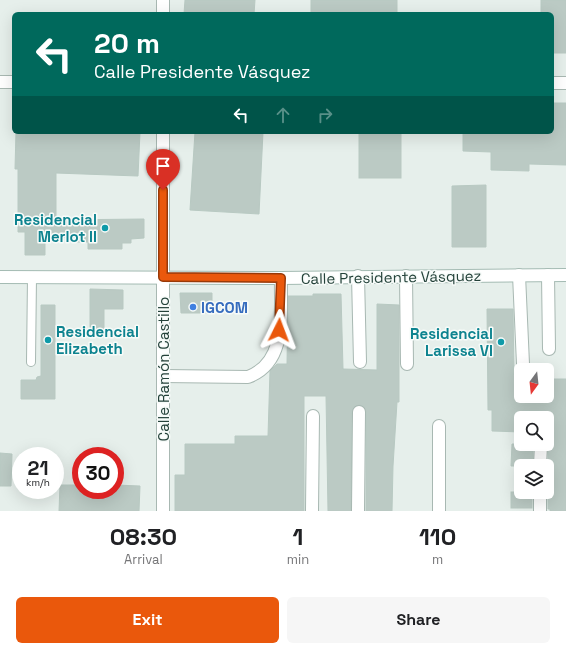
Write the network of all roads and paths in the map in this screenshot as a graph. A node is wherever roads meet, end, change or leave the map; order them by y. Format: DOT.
graph roads {
  1 [pos="163,0"];
  2 [pos="163,12"];
  3 [pos="0,82"];
  4 [pos="12,82"];
  5 [pos="554,83"];
  6 [pos="566,83"];
  7 [pos="163,134"];
  8 [pos="519,275"];
  9 [pos="548,275"];
  10 [pos="566,275"];
  11 [pos="358,276"];
  12 [pos="406,276"];
  13 [pos="0,277"];
  14 [pos="32,277"];
  15 [pos="163,277"];
  16 [pos="281,278"];
  17 [pos="549,349"];
  18 [pos="31,362"];
  19 [pos="360,362"];
  20 [pos="523,363"];
  21 [pos="406,364"];
  22 [pos="163,376"];
  23 [pos="359,412"];
  24 [pos="313,416"];
  25 [pos="439,426"];
  26 [pos="540,499"];
  27 [pos="163,511"];
  28 [pos="312,511"];
  29 [pos="358,511"];
  30 [pos="439,511"];
  31 [pos="540,511"];
  1 -- 2 [label="street"];
  3 -- 4 [label="street"];
  5 -- 6 [label="street"];
  7 -- 15 [label="street, Calle Ramón Castillo"];
  8 -- 9 [label="street, Calle Presidente Vásquez"];
  8 -- 12 [label="street, Calle Presidente Vásquez"];
  8 -- 20 [label="street"];
  9 -- 10 [label="street, Calle Presidente Vásquez"];
  9 -- 17 [label="street"];
  11 -- 12 [label="street, Calle Presidente Vásquez"];
  11 -- 16 [label="street, Calle Presidente Vásquez"];
  11 -- 19 [label="street"];
  12 -- 21 [label="street"];
  13 -- 14 [label="street, Calle Presidente Vásquez"];
  14 -- 15 [label="street, Calle Presidente Vásquez"];
  14 -- 18 [label="lane"];
  15 -- 16 [label="street, Calle Presidente Vásquez"];
  15 -- 22 [label="street, Calle Ramón Castillo"];
  16 -- 22 [label="street"];
  22 -- 27 [label="street, Calle Ramón Castillo"];
  23 -- 29 [label="street"];
  24 -- 28 [label="street"];
  25 -- 30 [label="street"];
  26 -- 31 [label="street"];
}
